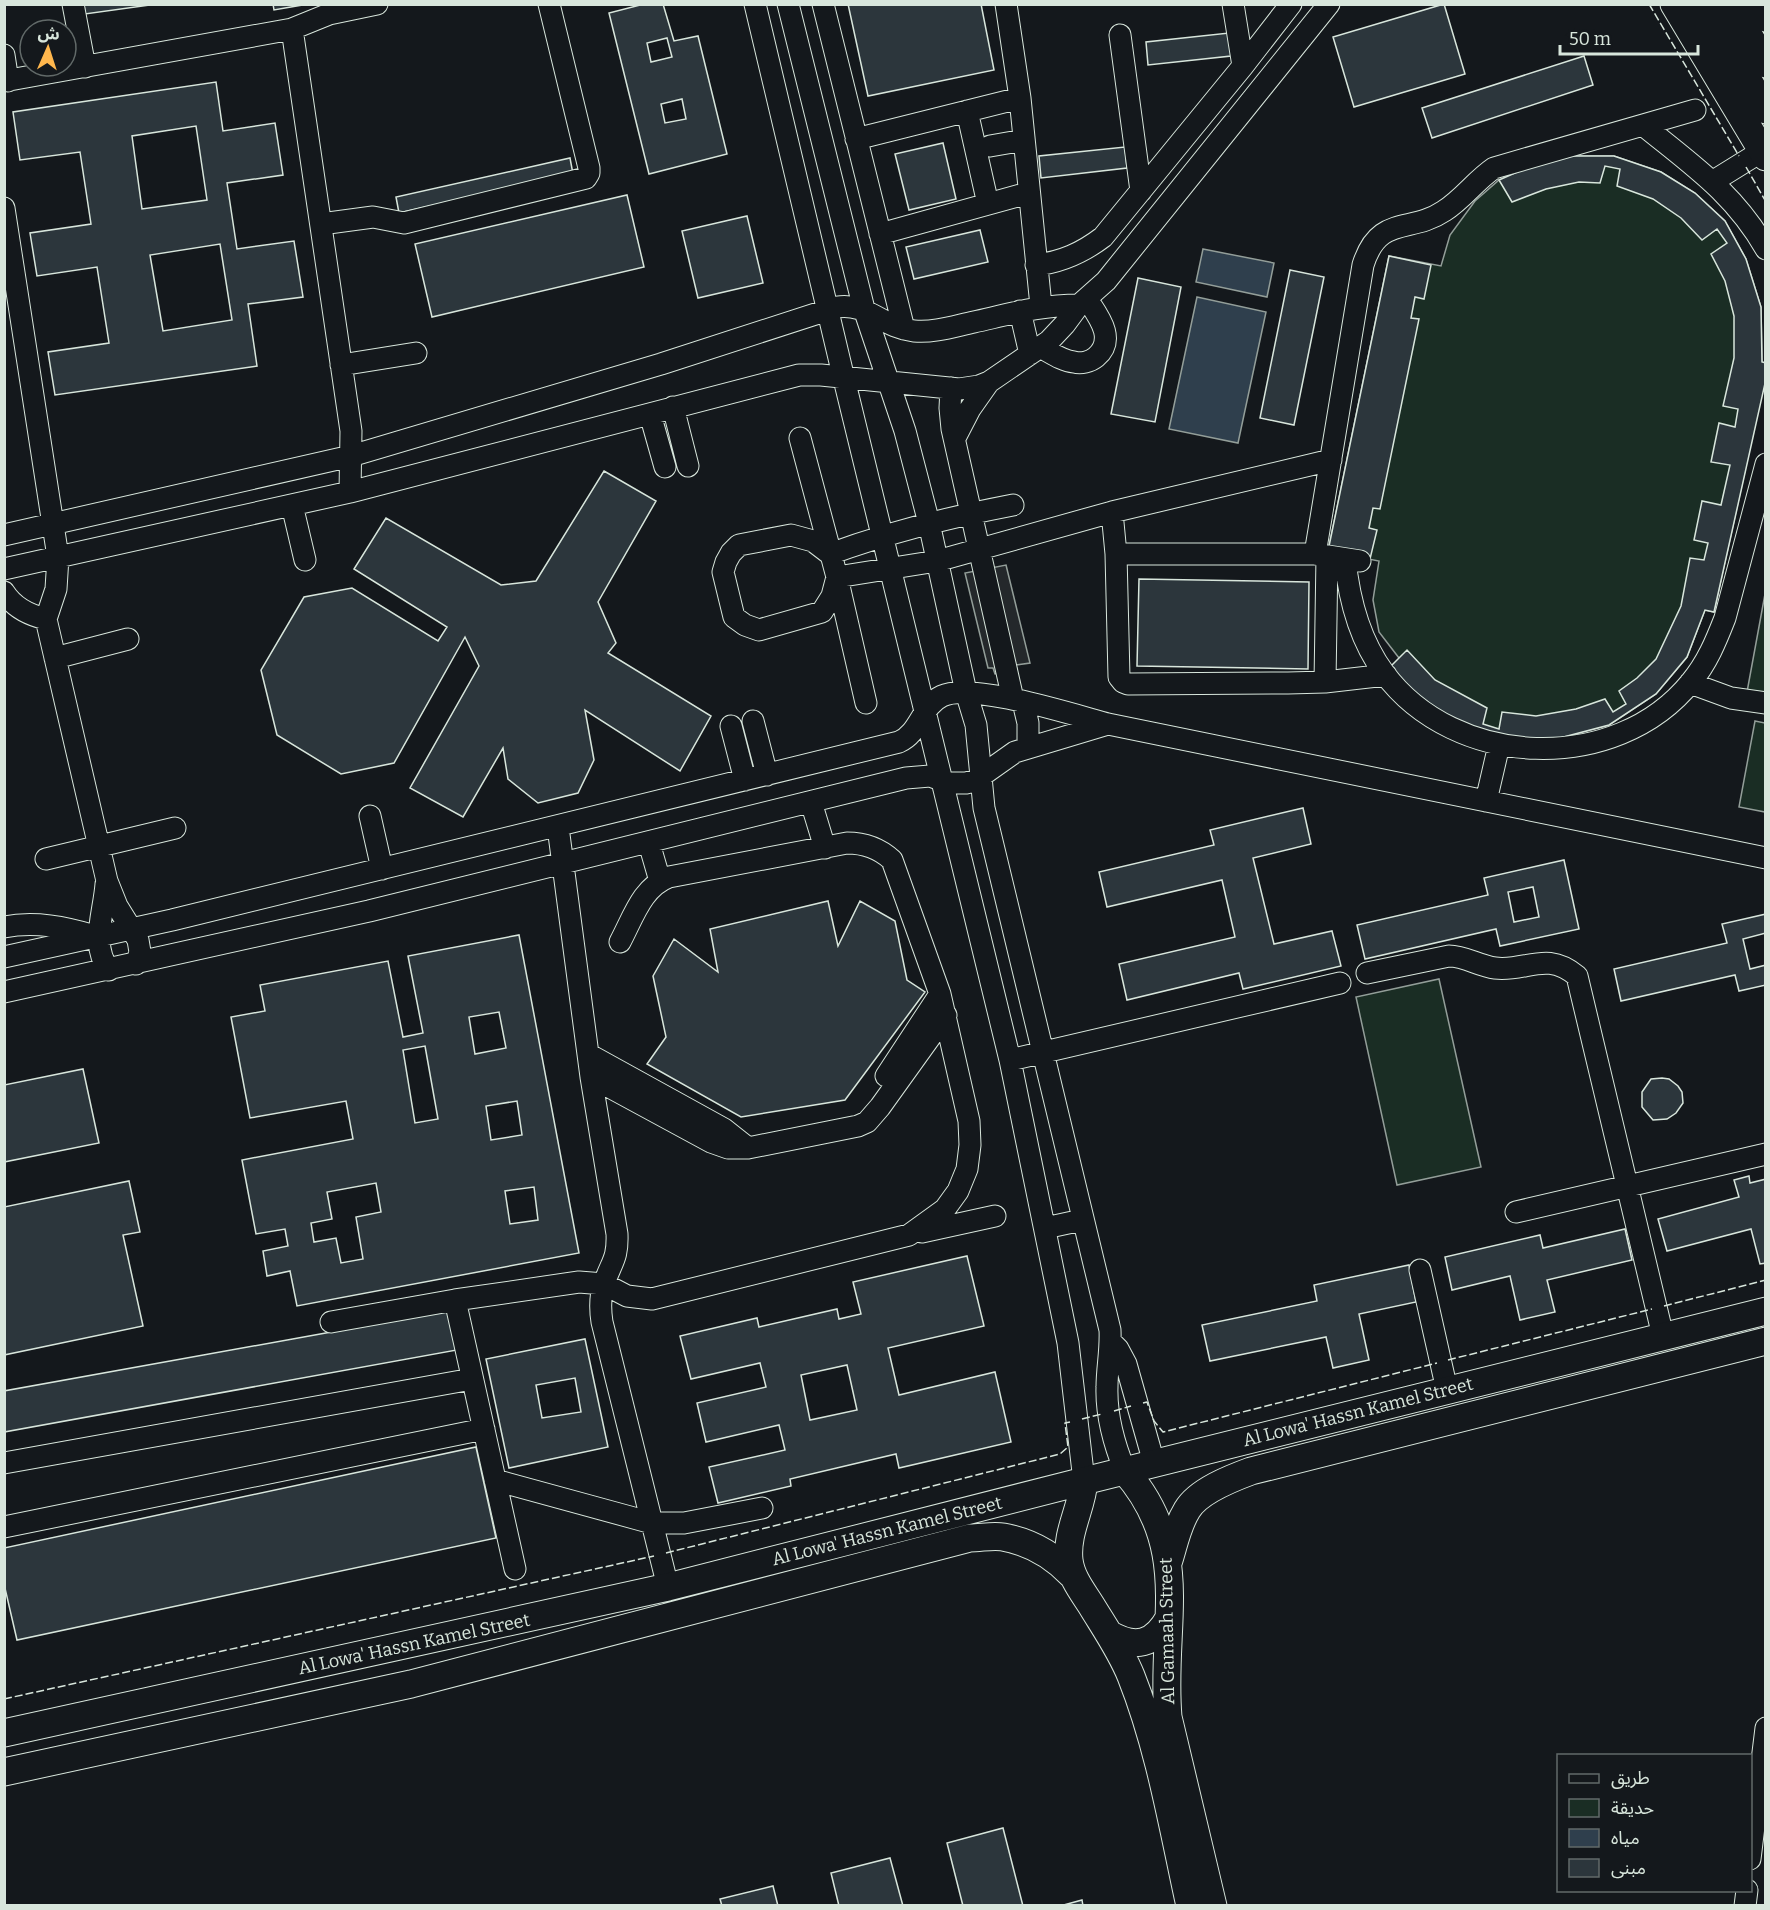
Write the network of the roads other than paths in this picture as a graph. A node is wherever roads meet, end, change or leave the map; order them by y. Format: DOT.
graph roads {
  1 [pos="73,4"];
  2 [pos="377,4"];
  3 [pos="549,4"];
  4 [pos="755,4"];
  5 [pos="788,4"];
  6 [pos="823,4"];
  7 [pos="1006,4"];
  8 [pos="1233,4"];
  9 [pos="1291,4"];
  10 [pos="1329,4"];
  11 [pos="1674,4"];
  12 [pos="1702,4"];
  13 [pos="1730,4"];
  14 [pos="1757,4"];
  15 [pos="327,9"];
  16 [pos="1766,18"];
  17 [pos="292,29"];
  18 [pos="1120,35"];
  19 [pos="4,56"];
  20 [pos="1766,64"];
  21 [pos="1243,66"];
  22 [pos="85,67"];
  23 [pos="7,81"];
  24 [pos="1020,98"];
  25 [pos="1695,110"];
  26 [pos="1766,110"];
  27 [pos="967,111"];
  28 [pos="1643,125"];
  29 [pos="856,139"];
  30 [pos="1024,140"];
  31 [pos="990,146"];
  32 [pos="1764,154"];
  33 [pos="1712,182"];
  34 [pos="1141,191"];
  35 [pos="1028,193"];
  36 [pos="988,204"];
  37 [pos="4,208"];
  38 [pos="321,224"];
  39 [pos="880,234"];
  40 [pos="1766,249"];
  41 [pos="1036,265"];
  42 [pos="1083,302"];
  43 [pos="1041,306"];
  44 [pos="828,309"];
  45 [pos="864,309"];
  46 [pos="1020,311"];
  47 [pos="904,329"];
  48 [pos="1035,350"];
  49 [pos="416,352"];
  50 [pos="341,365"];
  51 [pos="844,379"];
  52 [pos="888,382"];
  53 [pos="989,382"];
  54 [pos="951,388"];
  55 [pos="673,408"];
  56 [pos="650,414"];
  57 [pos="800,438"];
  58 [pos="955,438"];
  59 [pos="351,456"];
  60 [pos="1331,460"];
  61 [pos="688,466"];
  62 [pos="665,467"];
  63 [pos="1764,477"];
  64 [pos="350,492"];
  65 [pos="292,505"];
  66 [pos="1012,505"];
  67 [pos="972,513"];
  68 [pos="1112,513"];
  69 [pos="929,523"];
  70 [pos="53,524"];
  71 [pos="4,535"];
  72 [pos="883,536"];
  73 [pos="980,550"];
  74 [pos="1116,554"];
  75 [pos="830,555"];
  76 [pos="58,557"];
  77 [pos="1337,558"];
  78 [pos="305,560"];
  79 [pos="937,561"];
  80 [pos="4,569"];
  81 [pos="891,570"];
  82 [pos="837,577"];
  83 [pos="4,592"];
  84 [pos="46,619"];
  85 [pos="128,639"];
  86 [pos="55,658"];
  87 [pos="1386,675"];
  88 [pos="1325,682"];
  89 [pos="1690,683"];
  90 [pos="966,692"];
  91 [pos="1018,700"];
  92 [pos="866,702"];
  93 [pos="1766,703"];
  94 [pos="926,709"];
  95 [pos="753,722"];
  96 [pos="1108,724"];
  97 [pos="730,726"];
  98 [pos="1499,745"];
  99 [pos="1028,747"];
  100 [pos="767,775"];
  101 [pos="980,776"];
  102 [pos="745,780"];
  103 [pos="942,780"];
  104 [pos="1486,801"];
  105 [pos="811,802"];
  106 [pos="370,816"];
  107 [pos="558,827"];
  108 [pos="175,828"];
  109 [pos="649,843"];
  110 [pos="99,846"];
  111 [pos="825,848"];
  112 [pos="1766,858"];
  113 [pos="46,859"];
  114 [pos="562,865"];
  115 [pos="382,869"];
  116 [pos="660,880"];
  117 [pos="107,881"];
  118 [pos="4,927"];
  119 [pos="131,930"];
  120 [pos="98,937"];
  121 [pos="620,942"];
  122 [pos="4,957"];
  123 [pos="136,964"];
  124 [pos="109,970"];
  125 [pos="1368,973"];
  126 [pos="1340,983"];
  127 [pos="4,992"];
  128 [pos="940,994"];
  129 [pos="946,1015"];
  130 [pos="1043,1053"];
  131 [pos="588,1054"];
  132 [pos="1010,1060"];
  133 [pos="591,1077"];
  134 [pos="875,1115"];
  135 [pos="748,1148"];
  136 [pos="1766,1154"];
  137 [pos="1627,1186"];
  138 [pos="1516,1212"];
  139 [pos="994,1215"];
  140 [pos="1082,1220"];
  141 [pos="1046,1228"];
  142 [pos="909,1235"];
  143 [pos="1420,1270"];
  144 [pos="604,1284"];
  145 [pos="455,1300"];
  146 [pos="1766,1311"];
  147 [pos="331,1322"];
  148 [pos="1689,1329"];
  149 [pos="1663,1336"];
  150 [pos="1766,1341"];
  151 [pos="1111,1342"];
  152 [pos="1698,1357"];
  153 [pos="1108,1375"];
  154 [pos="472,1379"];
  155 [pos="1073,1381"];
  156 [pos="1447,1390"];
  157 [pos="484,1430"];
  158 [pos="4,1463"];
  159 [pos="1154,1463"];
  160 [pos="1125,1471"];
  161 [pos="495,1480"];
  162 [pos="1084,1481"];
  163 [pos="762,1508"];
  164 [pos="652,1523"];
  165 [pos="4,1527"];
  166 [pos="1168,1563"];
  167 [pos="515,1569"];
  168 [pos="1072,1575"];
  169 [pos="668,1587"];
  170 [pos="1169,1618"];
  171 [pos="1109,1634"];
  172 [pos="404,1647"];
  173 [pos="411,1684"];
  174 [pos="1166,1688"];
  175 [pos="1137,1693"];
  176 [pos="1766,1728"];
  177 [pos="4,1733"];
  178 [pos="4,1772"];
  179 [pos="1761,1802"];
  180 [pos="1752,1849"];
  181 [pos="1190,1905"];
  182 [pos="1213,1905"];
  1 -- 22 [label="street"];
  2 -- 15 [label="street"];
  3 -- 38 [label="street"];
  4 -- 44 [label="street"];
  5 -- 45 [label="street"];
  6 -- 29 [label="street"];
  7 -- 24 [label="street"];
  8 -- 21 [label="street"];
  9 -- 21 [label="street"];
  10 -- 42 [label="street"];
  11 -- 32 [label="main road"];
  12 -- 26 [label="main road"];
  13 -- 20 [label="main road"];
  14 -- 16 [label="main road"];
  15 -- 17 [label="street"];
  17 -- 22 [label="street"];
  17 -- 38 [label="street"];
  18 -- 34 [label="street"];
  19 -- 23 [label="street"];
  21 -- 34 [label="street"];
  22 -- 23 [label="street"];
  24 -- 27 [label="street"];
  24 -- 30 [label="street"];
  25 -- 28 [label="street"];
  27 -- 29 [label="street"];
  27 -- 36 [label="street"];
  28 -- 33 [label="street"];
  28 -- 60 [label="street"];
  29 -- 39 [label="street"];
  30 -- 31 [label="street"];
  30 -- 35 [label="street"];
  32 -- 33 [label="street"];
  33 -- 40 [label="street"];
  34 -- 41 [label="street"];
  35 -- 36 [label="street"];
  35 -- 41 [label="street"];
  36 -- 39 [label="street"];
  37 -- 70 [label="street"];
  38 -- 50 [label="street"];
  39 -- 47 [label="street"];
  41 -- 43 [label="street"];
  42 -- 43 [label="street"];
  42 -- 48 [label="street"];
  42 -- 48 [label="street"];
  43 -- 46 [label="street"];
  44 -- 45 [label="street"];
  44 -- 51 [label="street"];
  44 -- 59 [label="street"];
  45 -- 47 [label="street"];
  45 -- 52 [label="street"];
  46 -- 47 [label="street"];
  46 -- 48 [label="street"];
  48 -- 53 [label="street"];
  49 -- 50 [label="street"];
  50 -- 59 [label="street"];
  51 -- 52 [label="street"];
  51 -- 55 [label="street"];
  51 -- 72 [label="street"];
  52 -- 54 [label="street"];
  52 -- 69 [label="street"];
  53 -- 54 [label="street"];
  53 -- 58 [label="street"];
  54 -- 58 [label="street"];
  55 -- 56 [label="street"];
  55 -- 61 [label="street"];
  56 -- 62 [label="street"];
  56 -- 64 [label="street"];
  57 -- 75 [label="street"];
  58 -- 67 [label="street"];
  59 -- 64 [label="street"];
  59 -- 70 [label="street"];
  60 -- 68 [label="street"];
  60 -- 77 [label="street"];
  63 -- 89 [label="street"];
  64 -- 65 [label="street"];
  65 -- 76 [label="street"];
  65 -- 78 [label="street"];
  66 -- 67 [label="street"];
  67 -- 69 [label="street"];
  67 -- 73 [label="street"];
  68 -- 73 [label="street"];
  68 -- 74 [label="street"];
  69 -- 72 [label="street"];
  69 -- 79 [label="street"];
  70 -- 71 [label="street"];
  70 -- 76 [label="street"];
  72 -- 75 [label="street"];
  72 -- 81 [label="street"];
  73 -- 79 [label="street"];
  73 -- 91 [label="street"];
  74 -- 77 [label="street"];
  74 -- 88 [label="street"];
  75 -- 82 [label="street"];
  75 -- 82 [label="street"];
  76 -- 80 [label="street"];
  76 -- 84 [label="street"];
  77 -- 87 [label="street"];
  77 -- 88 [label="street"];
  79 -- 81 [label="street"];
  79 -- 90 [label="street"];
  81 -- 82 [label="street"];
  81 -- 94 [label="street"];
  82 -- 92 [label="street"];
  83 -- 84 [label="street"];
  84 -- 86 [label="street"];
  85 -- 86 [label="street"];
  86 -- 110 [label="street"];
  87 -- 88 [label="street"];
  87 -- 98 [label="street"];
  89 -- 93 [label="street"];
  89 -- 98 [label="street"];
  90 -- 91 [label="street"];
  90 -- 94 [label="street"];
  90 -- 101 [label="street"];
  91 -- 96 [label="street"];
  91 -- 99 [label="street"];
  94 -- 100 [label="street"];
  94 -- 103 [label="street"];
  95 -- 100 [label="street"];
  96 -- 99 [label="street"];
  96 -- 104 [label="street"];
  97 -- 102 [label="street"];
  98 -- 104 [label="street"];
  99 -- 101 [label="street"];
  100 -- 102 [label="street"];
  101 -- 103 [label="street"];
  101 -- 130 [label="street"];
  102 -- 107 [label="street"];
  103 -- 105 [label="street"];
  103 -- 132 [label="street"];
  104 -- 112 [label="street"];
  105 -- 109 [label="street"];
  105 -- 111 [label="street"];
  106 -- 115 [label="street"];
  107 -- 114 [label="street"];
  107 -- 115 [label="street"];
  108 -- 110 [label="street"];
  109 -- 114 [label="street"];
  109 -- 116 [label="street"];
  110 -- 113 [label="street"];
  110 -- 117 [label="street"];
  111 -- 116 [label="street"];
  111 -- 128 [label="street"];
  114 -- 123 [label="street"];
  114 -- 131 [label="street"];
  115 -- 119 [label="street"];
  116 -- 121 [label="street"];
  117 -- 119 [label="street"];
  117 -- 120 [label="street"];
  118 -- 120 [label="street"];
  119 -- 120 [label="street"];
  119 -- 123 [label="street"];
  120 -- 122 [label="street"];
  120 -- 124 [label="street"];
  123 -- 124 [label="street"];
  124 -- 127 [label="street"];
  125 -- 137 [label="street"];
  126 -- 130 [label="street"];
  128 -- 129 [label="street"];
  128 -- 134 [label="street"];
  129 -- 134 [label="street"];
  129 -- 142 [label="street"];
  130 -- 132 [label="street"];
  130 -- 140 [label="street"];
  131 -- 133 [label="street"];
  131 -- 135 [label="street"];
  132 -- 141 [label="street"];
  133 -- 135 [label="street"];
  133 -- 144 [label="street"];
  134 -- 135 [label="street"];
  136 -- 137 [label="street"];
  137 -- 138 [label="street"];
  137 -- 149 [label="street"];
  139 -- 142 [label="street"];
  140 -- 141 [label="street"];
  140 -- 151 [label="street"];
  141 -- 155 [label="street"];
  142 -- 144 [label="street"];
  143 -- 156 [label="street"];
  144 -- 145 [label="street"];
  144 -- 164 [label="street"];
  145 -- 147 [label="street"];
  145 -- 154 [label="street"];
  146 -- 148 [label="main road, Al Lowa' Hassn Kamel Street"];
  148 -- 149 [label="main road, Al Lowa' Hassn Kamel Street"];
  148 -- 152 [label="main road"];
  149 -- 156 [label="main road, Al Lowa' Hassn Kamel Street"];
  150 -- 152 [label="main road, Al Lowa' Hassn Kamel Street"];
  151 -- 153 [label="street"];
  151 -- 159 [label="street"];
  152 -- 166 [label="main road, Al Lowa' Hassn Kamel Street"];
  153 -- 155 [label="street"];
  153 -- 160 [label="street"];
  154 -- 157 [label="street"];
  154 -- 158 [label="street"];
  155 -- 162 [label="street"];
  156 -- 159 [label="main road, Al Lowa' Hassn Kamel Street"];
  157 -- 161 [label="street"];
  157 -- 165 [label="street"];
  159 -- 160 [label="main road, Al Lowa' Hassn Kamel Street"];
  160 -- 162 [label="main road, Al Lowa' Hassn Kamel Street"];
  160 -- 166 [label="main road, Al Gamaah Street"];
  161 -- 164 [label="street"];
  161 -- 167 [label="street"];
  162 -- 168 [label="main road, Al Gamaah Street"];
  162 -- 169 [label="main road, Al Lowa' Hassn Kamel Street"];
  163 -- 164 [label="street"];
  164 -- 169 [label="street"];
  166 -- 170 [label="main road, Al Gamaah Street"];
  168 -- 171 [label="main road, Al Gamaah Street"];
  168 -- 173 [label="main road, Al Lowa' Hassn Kamel Street"];
  169 -- 172 [label="main road, Al Lowa' Hassn Kamel Street"];
  170 -- 171 [label="main road"];
  170 -- 174 [label="main road, Al Gamaah Street"];
  171 -- 175 [label="main road, Al Gamaah Street"];
  172 -- 173 [label="main road"];
  172 -- 177 [label="main road, Al Lowa' Hassn Kamel Street"];
  173 -- 178 [label="main road, Al Lowa' Hassn Kamel Street"];
  174 -- 175 [label="main road"];
  174 -- 182 [label="main road, Al Gamaah Street"];
  175 -- 181 [label="main road, Al Gamaah Street"];
  176 -- 179 [label="street"];
  179 -- 180 [label="street"];
}
